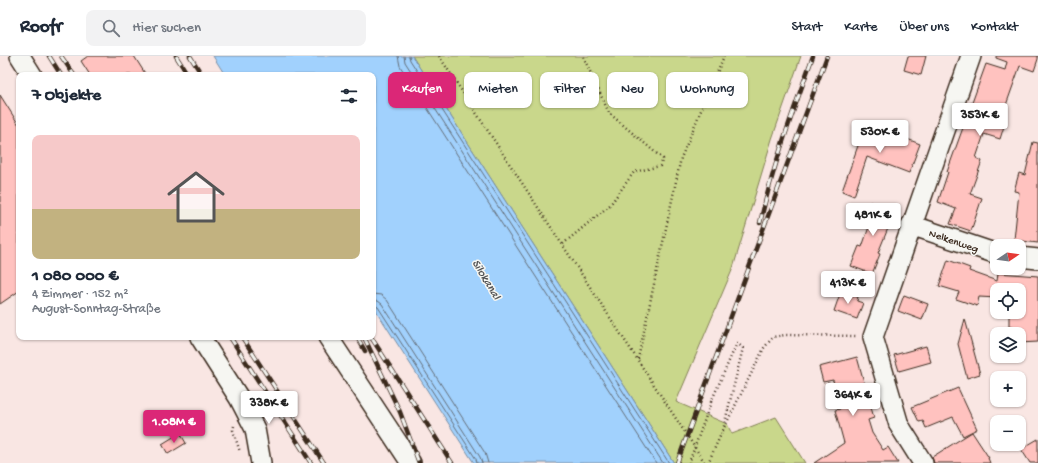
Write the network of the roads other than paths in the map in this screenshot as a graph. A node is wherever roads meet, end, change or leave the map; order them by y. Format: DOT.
graph roads {
  1 [pos="20,56"];
  2 [pos="971,56"];
  3 [pos="30,72"];
  4 [pos="911,225"];
  5 [pos="990,252"];
  6 [pos="1026,258"];
  7 [pos="1038,259"];
  8 [pos="202,340"];
  9 [pos="330,340"];
  10 [pos="261,463"];
  11 [pos="411,463"];
  12 [pos="923,463"];
  1 -- 3 [label="street"];
  2 -- 4 [label="street"];
  4 -- 5 [label="street, Nelkenweg"];
  4 -- 12 [label="street"];
  6 -- 7 [label="street"];
  8 -- 10 [label="street"];
  9 -- 11 [label="street"];
}
